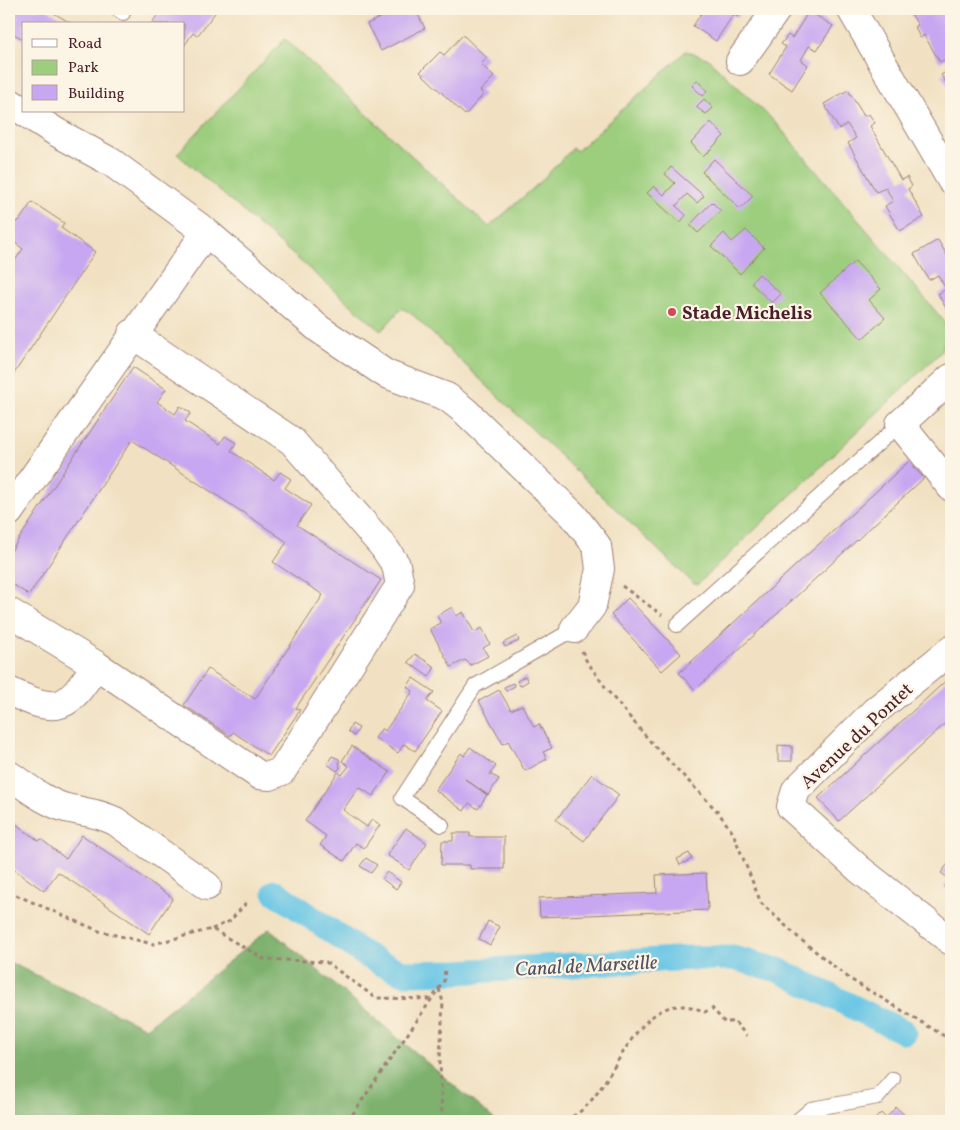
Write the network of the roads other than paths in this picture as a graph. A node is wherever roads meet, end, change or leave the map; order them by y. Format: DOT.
graph roads {
  1 [pos="777,9"];
  2 [pos="852,9"];
  3 [pos="740,62"];
  4 [pos="9,102"];
  5 [pos="22,110"];
  6 [pos="25,112"];
  7 [pos="951,180"];
  8 [pos="206,232"];
  9 [pos="132,334"];
  10 [pos="951,378"];
  11 [pos="900,424"];
  12 [pos="951,487"];
  13 [pos="9,512"];
  14 [pos="9,612"];
  15 [pos="677,625"];
  16 [pos="574,629"];
  17 [pos="951,650"];
  18 [pos="96,665"];
  19 [pos="9,691"];
  20 [pos="9,775"];
  21 [pos="442,825"];
  22 [pos="207,886"];
  23 [pos="951,941"];
  24 [pos="893,1079"];
  25 [pos="797,1121"];
  1 -- 3 [label="street"];
  2 -- 7 [label="street"];
  4 -- 5 [label="street"];
  6 -- 8 [label="street"];
  8 -- 9 [label="street"];
  8 -- 16 [label="street"];
  9 -- 13 [label="street"];
  9 -- 18 [label="street"];
  10 -- 11 [label="street"];
  11 -- 12 [label="street"];
  11 -- 15 [label="lane"];
  14 -- 18 [label="street"];
  16 -- 21 [label="lane"];
  17 -- 23 [label="street, Avenue du Pontet"];
  18 -- 19 [label="street"];
  20 -- 22 [label="street"];
  24 -- 25 [label="lane"];
}
